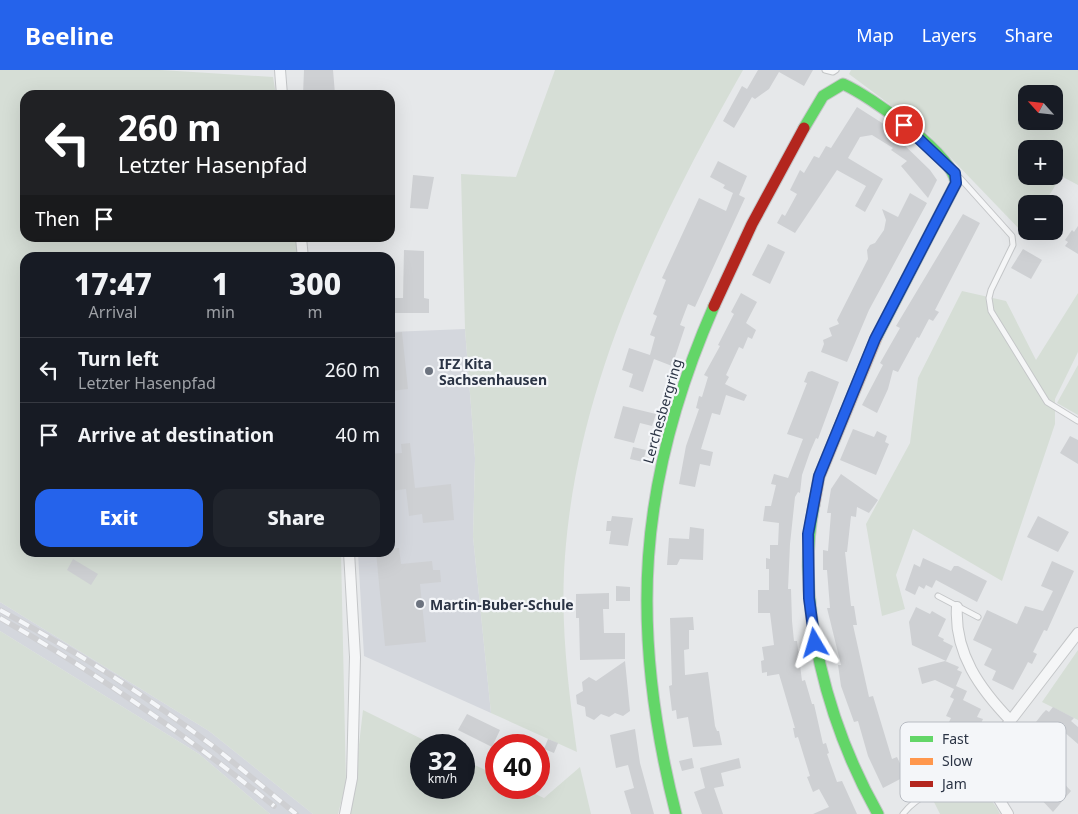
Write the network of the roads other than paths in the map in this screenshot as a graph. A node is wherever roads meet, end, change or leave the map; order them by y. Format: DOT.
graph roads {
  1 [pos="280,70"];
  2 [pos="825,70"];
  3 [pos="835,71"];
  4 [pos="282,90"];
  5 [pos="955,173"];
  6 [pos="1078,421"];
  7 [pos="349,557"];
  8 [pos="938,596"];
  9 [pos="958,606"];
  10 [pos="978,617"];
  11 [pos="1078,632"];
  12 [pos="1011,721"];
  13 [pos="916,802"];
  14 [pos="1001,802"];
  15 [pos="345,814"];
  16 [pos="676,814"];
  17 [pos="878,814"];
  18 [pos="903,814"];
  19 [pos="1008,814"];
  1 -- 4 [label="street"];
  2 -- 3 [label="lane"];
  5 -- 6 [label="lane"];
  5 -- 16 [label="street, Lerchesbergring"];
  5 -- 17 [label="street"];
  7 -- 15 [label="street"];
  8 -- 9 [label="lane"];
  9 -- 10 [label="lane"];
  9 -- 12 [label="street"];
  11 -- 12 [label="street"];
  13 -- 18 [label="lane"];
  14 -- 19 [label="street"];
}
